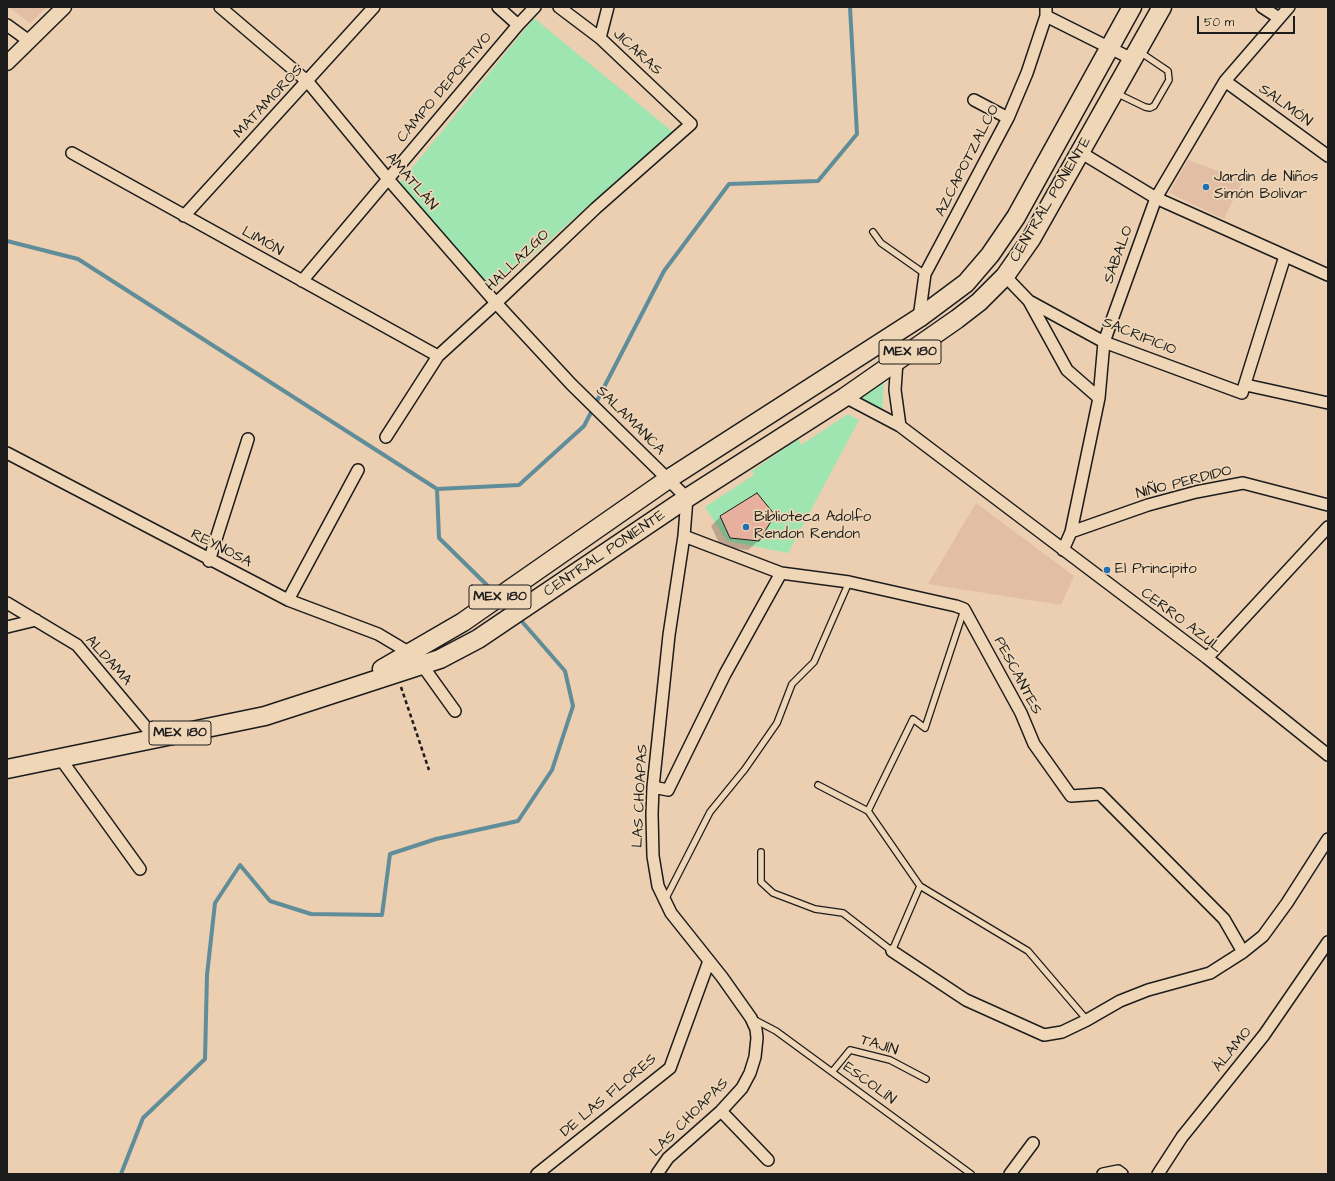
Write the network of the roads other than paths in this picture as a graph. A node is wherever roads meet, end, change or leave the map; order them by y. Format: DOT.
graph roads {
  1 [pos="64,7"];
  2 [pos="220,7"];
  3 [pos="374,7"];
  4 [pos="498,7"];
  5 [pos="535,7"];
  6 [pos="559,7"];
  7 [pos="608,7"];
  8 [pos="1132,7"];
  9 [pos="1162,7"];
  10 [pos="1262,7"];
  11 [pos="1289,7"];
  12 [pos="1046,12"];
  13 [pos="1279,18"];
  14 [pos="7,25"];
  15 [pos="518,25"];
  16 [pos="600,38"];
  17 [pos="29,41"];
  18 [pos="1110,48"];
  19 [pos="1135,54"];
  20 [pos="7,63"];
  21 [pos="1225,81"];
  22 [pos="308,82"];
  23 [pos="1114,92"];
  24 [pos="974,100"];
  25 [pos="1008,118"];
  26 [pos="691,124"];
  27 [pos="1080,152"];
  28 [pos="72,153"];
  29 [pos="1328,156"];
  30 [pos="388,179"];
  31 [pos="1156,198"];
  32 [pos="184,216"];
  33 [pos="873,232"];
  34 [pos="1285,256"];
  35 [pos="925,274"];
  36 [pos="1328,275"];
  37 [pos="1005,276"];
  38 [pos="302,281"];
  39 [pos="1029,301"];
  40 [pos="496,303"];
  41 [pos="919,318"];
  42 [pos="889,338"];
  43 [pos="1104,342"];
  44 [pos="438,356"];
  45 [pos="897,360"];
  46 [pos="571,384"];
  47 [pos="1244,389"];
  48 [pos="845,397"];
  49 [pos="1099,398"];
  50 [pos="1328,403"];
  51 [pos="900,426"];
  52 [pos="386,437"];
  53 [pos="248,439"];
  54 [pos="7,454"];
  55 [pos="358,470"];
  56 [pos="667,480"];
  57 [pos="687,498"];
  58 [pos="1328,505"];
  59 [pos="1328,527"];
  60 [pos="1071,532"];
  61 [pos="684,536"];
  62 [pos="1063,550"];
  63 [pos="209,561"];
  64 [pos="781,573"];
  65 [pos="849,582"];
  66 [pos="288,600"];
  67 [pos="7,603"];
  68 [pos="964,609"];
  69 [pos="36,620"];
  70 [pos="7,627"];
  71 [pos="1207,658"];
  72 [pos="416,659"];
  73 [pos="350,687"];
  74 [pos="455,710"];
  75 [pos="155,738"];
  76 [pos="1328,755"];
  77 [pos="60,758"];
  78 [pos="7,769"];
  79 [pos="818,785"];
  80 [pos="654,787"];
  81 [pos="868,811"];
  82 [pos="1328,839"];
  83 [pos="760,852"];
  84 [pos="140,869"];
  85 [pos="920,886"];
  86 [pos="664,900"];
  87 [pos="1328,942"];
  88 [pos="892,951"];
  89 [pos="1243,952"];
  90 [pos="709,961"];
  91 [pos="751,1018"];
  92 [pos="1087,1020"];
  93 [pos="832,1072"];
  94 [pos="926,1080"];
  95 [pos="721,1111"];
  96 [pos="1033,1143"];
  97 [pos="768,1160"];
  98 [pos="537,1174"];
  99 [pos="656,1174"];
  100 [pos="971,1174"];
  101 [pos="1010,1174"];
  102 [pos="1103,1174"];
  103 [pos="1122,1174"];
  104 [pos="1158,1174"];
  1 -- 17 [label="street"];
  2 -- 22 [label="street, AMATLÁN"];
  3 -- 22 [label="street, MATAMOROS"];
  4 -- 15 [label="street"];
  5 -- 15 [label="street, CAMPO DEPORTIVO"];
  6 -- 16 [label="street, JICARAS"];
  7 -- 16 [label="street"];
  8 -- 18 [label="main road, CENTRAL PONIENTE / MEX 180"];
  9 -- 19 [label="main road, CENTRAL PONIENTE / MEX 180"];
  10 -- 13 [label="street"];
  11 -- 13 [label="street, SÁBALO"];
  12 -- 18 [label="street, AZCAPOTZALCO"];
  12 -- 25 [label="street, AZCAPOTZALCO"];
  13 -- 21 [label="street, SÁBALO"];
  14 -- 17 [label="street"];
  15 -- 30 [label="street, CAMPO DEPORTIVO"];
  16 -- 26 [label="street, JICARAS"];
  17 -- 20 [label="street"];
  18 -- 19 [label="street, AZCAPOTZALCO"];
  18 -- 41 [label="main road, CENTRAL PONIENTE / MEX 180"];
  19 -- 23 [label="main road, CENTRAL PONIENTE / MEX 180"];
  19 -- 23 [label="lane"];
  21 -- 29 [label="street, SALMÓN"];
  21 -- 31 [label="street, SÁBALO"];
  22 -- 30 [label="street, AMATLÁN"];
  22 -- 32 [label="street, MATAMOROS"];
  23 -- 27 [label="main road, CENTRAL PONIENTE / MEX 180"];
  24 -- 25 [label="street"];
  25 -- 35 [label="street, AZCAPOTZALCO"];
  26 -- 40 [label="street, HALLAZGO"];
  27 -- 31 [label="street"];
  27 -- 37 [label="main road, CENTRAL PONIENTE / MEX 180"];
  28 -- 32 [label="street, LIMÓN"];
  30 -- 38 [label="street, CAMPO DEPORTIVO"];
  30 -- 40 [label="street, AMATLÁN"];
  31 -- 34 [label="street"];
  31 -- 43 [label="street, SÁBALO"];
  32 -- 38 [label="street, LIMÓN"];
  33 -- 35 [label="lane"];
  34 -- 36 [label="street"];
  34 -- 47 [label="street"];
  35 -- 41 [label="street, AZCAPOTZALCO"];
  37 -- 39 [label="street, SACRIFICIO"];
  37 -- 45 [label="main road, CENTRAL PONIENTE / MEX 180"];
  38 -- 44 [label="street, LIMÓN"];
  39 -- 43 [label="street, SACRIFICIO"];
  39 -- 49 [label="street, SACRIFICIO"];
  40 -- 44 [label="street, HALLAZGO"];
  40 -- 46 [label="street, AMATLÁN"];
  41 -- 42 [label="main road, CENTRAL PONIENTE / MEX 180"];
  42 -- 45 [label="street"];
  42 -- 56 [label="main road, CENTRAL PONIENTE / MEX 180"];
  43 -- 47 [label="street, SACRIFICIO"];
  43 -- 49 [label="street, SÁBALO"];
  44 -- 52 [label="street, HALLAZGO"];
  45 -- 48 [label="main road, CENTRAL PONIENTE / MEX 180"];
  45 -- 51 [label="street"];
  46 -- 56 [label="street, SALAMANCA"];
  47 -- 50 [label="street, SACRIFICIO"];
  48 -- 51 [label="street, CERRO AZUL"];
  48 -- 57 [label="main road, CENTRAL PONIENTE / MEX 180"];
  49 -- 60 [label="street, SÁBALO"];
  51 -- 62 [label="street, CERRO AZUL"];
  53 -- 63 [label="street"];
  54 -- 63 [label="street, REYNOSA"];
  55 -- 66 [label="street"];
  56 -- 57 [label="street"];
  56 -- 72 [label="main road, CENTRAL PONIENTE / MEX 180"];
  57 -- 61 [label="street, LAS CHOAPAS"];
  57 -- 72 [label="main road, CENTRAL PONIENTE / MEX 180"];
  58 -- 60 [label="street, NIÑO PERDIDO"];
  59 -- 71 [label="street"];
  60 -- 62 [label="street, SÁBALO"];
  61 -- 64 [label="street"];
  61 -- 80 [label="street, LAS CHOAPAS"];
  62 -- 71 [label="street, CERRO AZUL"];
  63 -- 66 [label="street, REYNOSA"];
  64 -- 65 [label="street"];
  64 -- 80 [label="street"];
  65 -- 68 [label="street"];
  65 -- 86 [label="lane"];
  66 -- 72 [label="street, REYNOSA"];
  67 -- 69 [label="street, ALDAMA"];
  68 -- 81 [label="lane"];
  68 -- 89 [label="street, PESCANTES"];
  69 -- 70 [label="street"];
  69 -- 75 [label="street, ALDAMA"];
  71 -- 76 [label="street, CERRO AZUL"];
  72 -- 73 [label="main road, CENTRAL PONIENTE / MEX 180"];
  72 -- 73 [label="main road, CENTRAL PONIENTE / MEX 180"];
  72 -- 74 [label="street"];
  73 -- 75 [label="main road, MEX 180"];
  75 -- 77 [label="main road, MEX 180"];
  77 -- 78 [label="main road, MEX 180"];
  77 -- 84 [label="street"];
  79 -- 81 [label="lane"];
  80 -- 86 [label="street, LAS CHOAPAS"];
  81 -- 85 [label="lane"];
  82 -- 89 [label="street"];
  83 -- 88 [label="lane"];
  85 -- 88 [label="lane"];
  85 -- 92 [label="lane"];
  86 -- 90 [label="street, LAS CHOAPAS"];
  87 -- 104 [label="street, ÁLAMO"];
  88 -- 92 [label="street"];
  89 -- 92 [label="street"];
  90 -- 91 [label="street, LAS CHOAPAS"];
  90 -- 98 [label="street, DE LAS FLORES"];
  91 -- 93 [label="lane, ESCOLÍN"];
  91 -- 95 [label="street, LAS CHOAPAS"];
  93 -- 94 [label="lane, TAJÍN"];
  93 -- 100 [label="lane, ESCOLÍN"];
  95 -- 97 [label="street"];
  95 -- 99 [label="street, LAS CHOAPAS"];
  96 -- 101 [label="street"];
  102 -- 103 [label="street"];
}
